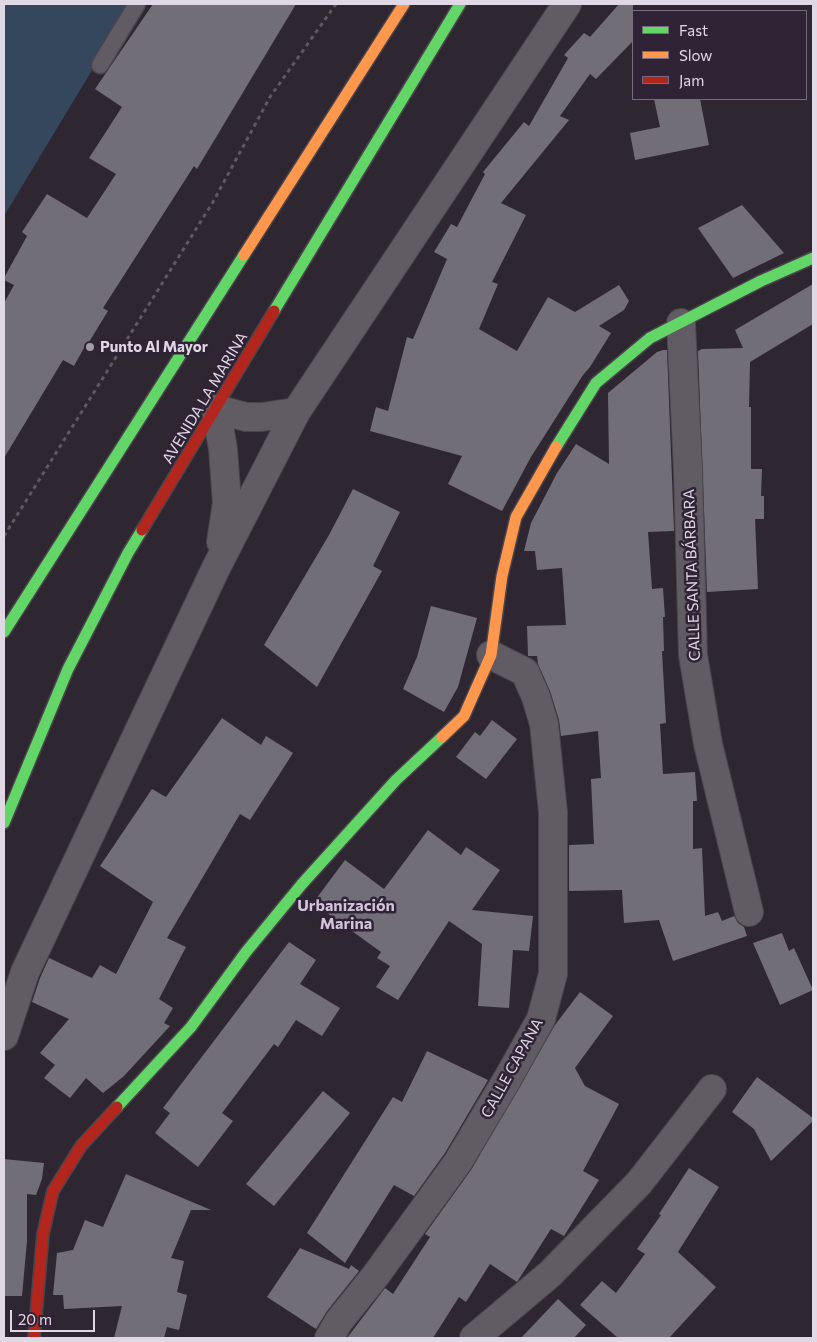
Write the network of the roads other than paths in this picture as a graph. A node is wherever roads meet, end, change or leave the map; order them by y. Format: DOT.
graph roads {
  1 [pos="137,4"];
  2 [pos="404,4"];
  3 [pos="460,4"];
  4 [pos="566,4"];
  5 [pos="100,66"];
  6 [pos="813,258"];
  7 [pos="681,323"];
  8 [pos="216,409"];
  9 [pos="296,412"];
  10 [pos="216,568"];
  11 [pos="4,632"];
  12 [pos="491,655"];
  13 [pos="4,822"];
  14 [pos="750,912"];
  15 [pos="4,1036"];
  16 [pos="712,1089"];
  17 [pos="34,1338"];
  18 [pos="329,1338"];
  19 [pos="474,1338"];
  1 -- 5 [label="lane"];
  2 -- 11 [label="main road"];
  3 -- 8 [label="main road, AVENIDA LA MARINA"];
  4 -- 9 [label="street"];
  6 -- 7 [label="main road"];
  7 -- 12 [label="main road"];
  7 -- 14 [label="street, CALLE SANTA BÁRBARA"];
  8 -- 9 [label="street"];
  8 -- 10 [label="street"];
  8 -- 13 [label="main road, AVENIDA LA MARINA"];
  9 -- 10 [label="street"];
  10 -- 15 [label="street"];
  12 -- 17 [label="main road"];
  12 -- 18 [label="street, CALLE CAPANA"];
  16 -- 19 [label="street"];
}
